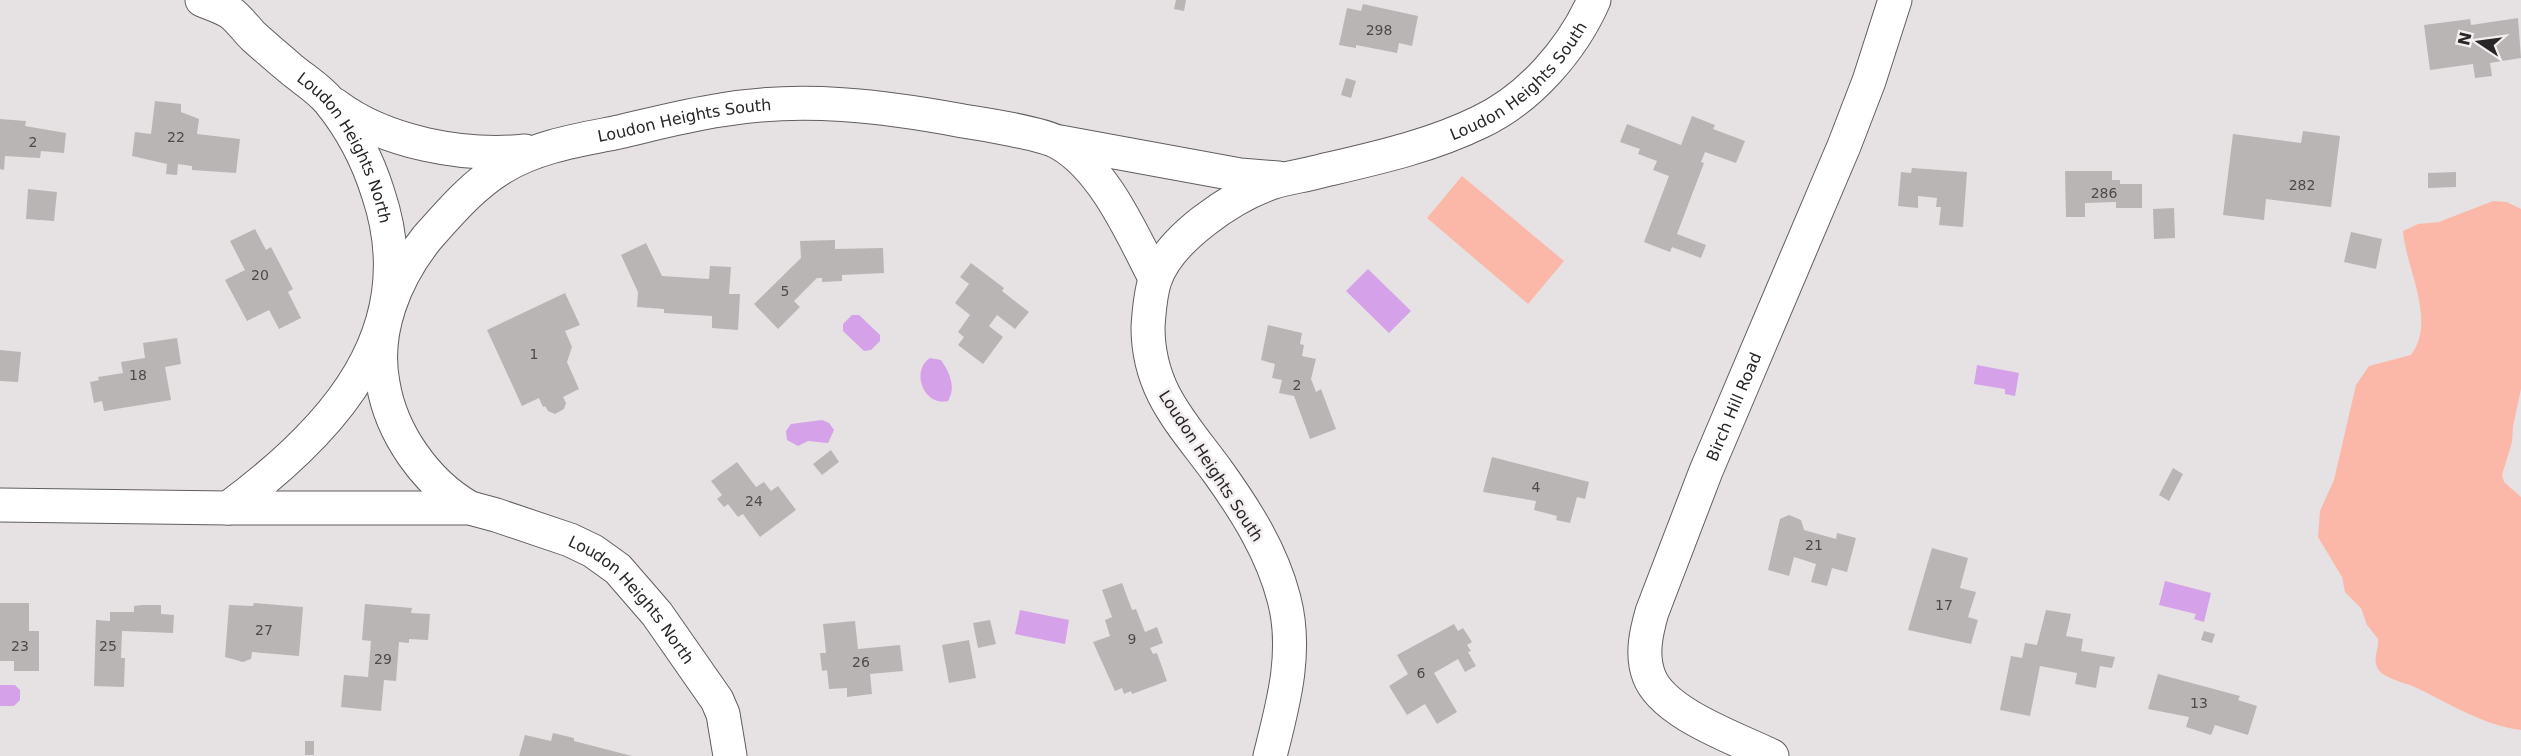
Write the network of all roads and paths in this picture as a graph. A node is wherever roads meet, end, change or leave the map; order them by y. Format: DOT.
graph roads {
  1 [pos="202,0"];
  2 [pos="1594,0"];
  3 [pos="1895,0"];
  4 [pos="226,7"];
  5 [pos="329,100"];
  6 [pos="1057,141"];
  7 [pos="543,148"];
  8 [pos="1286,179"];
  9 [pos="1155,278"];
  10 [pos="387,312"];
  11 [pos="0,505"];
  12 [pos="228,508"];
  13 [pos="470,508"];
  14 [pos="730,756"];
  15 [pos="1270,756"];
  16 [pos="1772,756"];
  1 -- 4 [label="street, Loudon Heights North"];
  2 -- 8 [label="street, Loudon Heights South"];
  3 -- 16 [label="street, Birch Hill Road"];
  4 -- 5 [label="street, Loudon Heights North"];
  5 -- 7 [label="street"];
  5 -- 10 [label="street, Loudon Heights North"];
  6 -- 7 [label="street, Loudon Heights South"];
  6 -- 8 [label="street, Loudon Heights South"];
  6 -- 9 [label="street, Loudon Heights South"];
  7 -- 10 [label="street, Loudon Heights South"];
  8 -- 9 [label="street, Loudon Heights South"];
  9 -- 15 [label="street, Loudon Heights South"];
  10 -- 12 [label="street, Loudon Heights North"];
  10 -- 13 [label="street, Loudon Heights North"];
  11 -- 12 [label="street, Loudon Heights North"];
  12 -- 13 [label="street, Loudon Heights North"];
  13 -- 14 [label="street, Loudon Heights North"];
}
